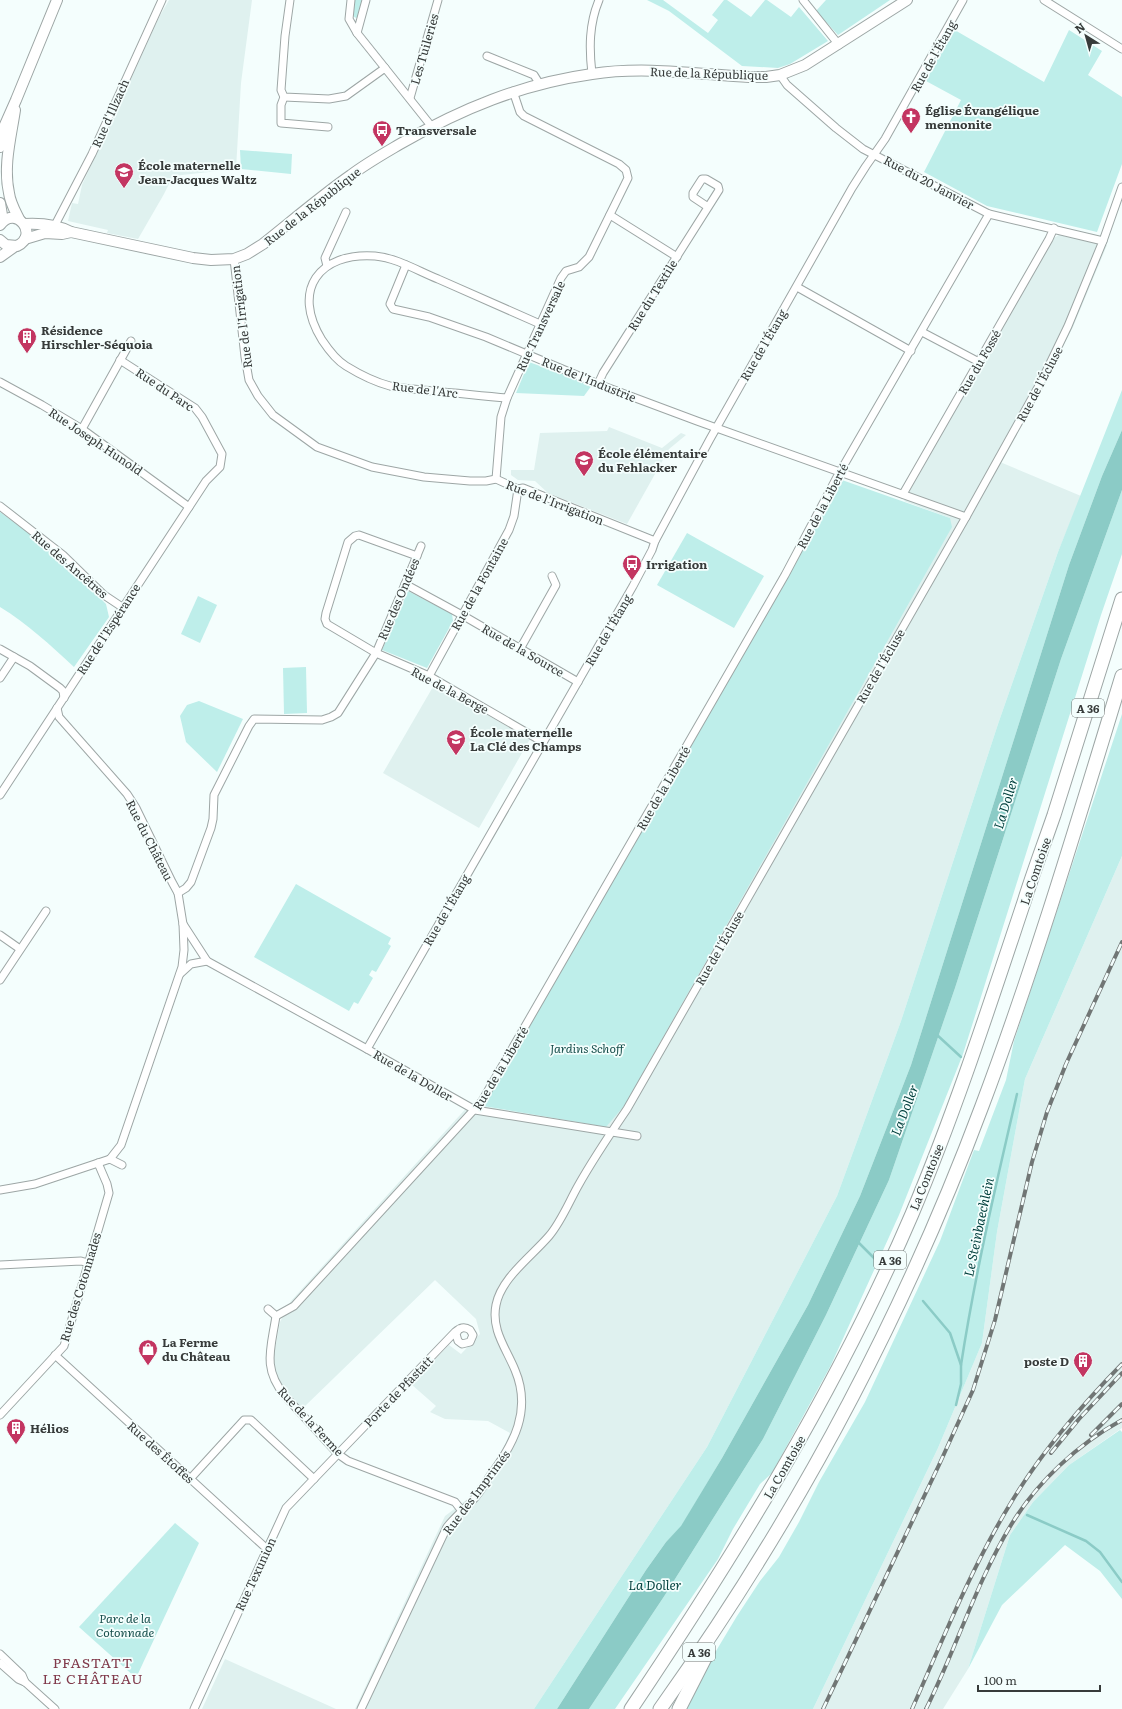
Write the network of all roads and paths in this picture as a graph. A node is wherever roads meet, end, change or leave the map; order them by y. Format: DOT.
graph roads {
  1 [pos="57,0"];
  2 [pos="162,0"];
  3 [pos="290,0"];
  4 [pos="351,0"];
  5 [pos="366,0"];
  6 [pos="438,0"];
  7 [pos="599,0"];
  8 [pos="803,0"];
  9 [pos="907,0"];
  10 [pos="963,0"];
  11 [pos="1044,0"];
  12 [pos="357,33"];
  13 [pos="839,45"];
  14 [pos="1122,49"];
  15 [pos="487,56"];
  16 [pos="385,68"];
  17 [pos="592,74"];
  18 [pos="780,75"];
  19 [pos="539,83"];
  20 [pos="513,91"];
  21 [pos="284,97"];
  22 [pos="410,98"];
  23 [pos="16,100"];
  24 [pos="432,126"];
  25 [pos="328,127"];
  26 [pos="0,146"];
  27 [pos="876,154"];
  28 [pos="1122,187"];
  29 [pos="0,203"];
  30 [pos="708,207"];
  31 [pos="346,212"];
  32 [pos="989,214"];
  33 [pos="610,215"];
  34 [pos="21,222"];
  35 [pos="1,223"];
  36 [pos="55,225"];
  37 [pos="1054,228"];
  38 [pos="71,232"];
  39 [pos="25,239"];
  40 [pos="0,240"];
  41 [pos="1103,241"];
  42 [pos="14,247"];
  43 [pos="0,257"];
  44 [pos="677,257"];
  45 [pos="234,258"];
  46 [pos="406,265"];
  47 [pos="327,266"];
  48 [pos="797,286"];
  49 [pos="540,324"];
  50 [pos="922,332"];
  51 [pos="131,341"];
  52 [pos="911,351"];
  53 [pos="526,354"];
  54 [pos="120,360"];
  55 [pos="978,362"];
  56 [pos="0,382"];
  57 [pos="598,384"];
  58 [pos="507,398"];
  59 [pos="716,428"];
  60 [pos="82,429"];
  61 [pos="220,467"];
  62 [pos="840,472"];
  63 [pos="496,479"];
  64 [pos="518,489"];
  65 [pos="903,494"];
  66 [pos="0,506"];
  67 [pos="189,507"];
  68 [pos="966,517"];
  69 [pos="655,541"];
  70 [pos="421,546"];
  71 [pos="416,556"];
  72 [pos="552,576"];
  73 [pos="405,584"];
  74 [pos="1122,599"];
  75 [pos="122,607"];
  76 [pos="462,615"];
  77 [pos="0,649"];
  78 [pos="520,649"];
  79 [pos="376,653"];
  80 [pos="14,657"];
  81 [pos="429,676"];
  82 [pos="1122,676"];
  83 [pos="0,678"];
  84 [pos="578,682"];
  85 [pos="64,698"];
  86 [pos="57,708"];
  87 [pos="543,742"];
  88 [pos="0,795"];
  89 [pos="178,893"];
  90 [pos="46,911"];
  91 [pos="183,924"];
  92 [pos="0,935"];
  93 [pos="20,949"];
  94 [pos="207,961"];
  95 [pos="179,974"];
  96 [pos="0,980"];
  97 [pos="367,1049"];
  98 [pos="475,1110"];
  99 [pos="611,1132"];
  100 [pos="637,1136"];
  101 [pos="110,1159"];
  102 [pos="98,1163"];
  103 [pos="122,1165"];
  104 [pos="0,1190"];
  105 [pos="88,1263"];
  106 [pos="0,1265"];
  107 [pos="268,1310"];
  108 [pos="276,1316"];
  109 [pos="459,1329"];
  110 [pos="55,1355"];
  111 [pos="0,1415"];
  112 [pos="338,1454"];
  113 [pos="190,1479"];
  114 [pos="314,1479"];
  115 [pos="462,1511"];
  116 [pos="267,1549"];
  117 [pos="737,1594"];
  118 [pos="0,1654"];
  119 [pos="0,1663"];
  120 [pos="26,1682"];
  121 [pos="55,1709"];
  122 [pos="194,1709"];
  123 [pos="361,1709"];
  124 [pos="631,1709"];
  125 [pos="660,1709"];
  126 [pos="679,1709"];
  1 -- 23 [label="main road"];
  2 -- 36 [label="street, Rue d'Illzach"];
  3 -- 21 [label="street"];
  4 -- 12 [label="street, Les Tuileries"];
  5 -- 12 [label="street"];
  6 -- 22 [label="street, Les Tuileries"];
  7 -- 17 [label="street"];
  8 -- 13 [label="street"];
  9 -- 13 [label="main road, Rue de la République"];
  10 -- 27 [label="street, Rue de l'Étang"];
  11 -- 14 [label="street"];
  12 -- 16 [label="street, Les Tuileries"];
  13 -- 18 [label="main road, Rue de la République"];
  15 -- 19 [label="street"];
  16 -- 21 [label="street"];
  16 -- 22 [label="street, Les Tuileries"];
  17 -- 18 [label="main road, Rue de la République"];
  17 -- 19 [label="main road, Rue de la République"];
  18 -- 27 [label="street, Rue du 20 Janvier"];
  19 -- 20 [label="main road, Rue de la République"];
  20 -- 24 [label="main road, Rue de la République"];
  20 -- 33 [label="street, Rue Transversale"];
  21 -- 25 [label="street"];
  22 -- 24 [label="street, Les Tuileries"];
  23 -- 26 [label="main road"];
  23 -- 34 [label="main road"];
  24 -- 45 [label="main road, Rue de la République"];
  27 -- 32 [label="street, Rue du 20 Janvier"];
  27 -- 48 [label="street, Rue de l'Étang"];
  28 -- 41 [label="street, Rue de l'Écluse"];
  29 -- 35 [label="main road"];
  30 -- 44 [label="street, Rue du Textile"];
  31 -- 47 [label="street"];
  32 -- 37 [label="street, Rue du 20 Janvier"];
  32 -- 50 [label="street, Rue de la Liberté"];
  33 -- 44 [label="street"];
  33 -- 49 [label="street, Rue Transversale"];
  34 -- 35 [label="main road, Rue de la République"];
  34 -- 36 [label="main road, Rue de la République"];
  34 -- 39 [label="main road"];
  36 -- 38 [label="main road, Rue de la République"];
  37 -- 41 [label="street, Rue du 20 Janvier"];
  37 -- 55 [label="street, Rue du Fossé"];
  38 -- 39 [label="main road, Rue de la République"];
  38 -- 45 [label="main road, Rue de la République"];
  39 -- 42 [label="main road, Rue de la République"];
  40 -- 42 [label="main road"];
  41 -- 68 [label="street, Rue de l'Écluse"];
  42 -- 43 [label="main road"];
  44 -- 57 [label="street, Rue du Textile"];
  45 -- 63 [label="street, Rue de l'Irrigation"];
  46 -- 47 [label="street, Rue de l'Arc"];
  46 -- 49 [label="street, Rue de l'Arc"];
  46 -- 53 [label="street, Rue de l'Industrie"];
  47 -- 58 [label="street, Rue de l'Arc"];
  48 -- 52 [label="street"];
  48 -- 59 [label="street, Rue de l'Étang"];
  49 -- 53 [label="street, Rue Transversale"];
  50 -- 52 [label="street, Rue de la Liberté"];
  50 -- 55 [label="street"];
  51 -- 54 [label="street"];
  52 -- 62 [label="street, Rue de la Liberté"];
  53 -- 57 [label="street, Rue de l'Industrie"];
  53 -- 58 [label="street, Rue Transversale"];
  54 -- 60 [label="street"];
  54 -- 61 [label="street, Rue du Parc"];
  55 -- 65 [label="street, Rue du Fossé"];
  56 -- 60 [label="street, Rue Joseph Hunold"];
  57 -- 59 [label="street, Rue de l'Industrie"];
  58 -- 63 [label="street, Rue Transversale"];
  59 -- 62 [label="street, Rue de l'Industrie"];
  59 -- 69 [label="street, Rue de l'Étang"];
  60 -- 67 [label="street, Rue Joseph Hunold"];
  61 -- 67 [label="street, Rue de l'Espérance"];
  62 -- 65 [label="street, Rue de l'Industrie"];
  62 -- 98 [label="street, Rue de la Liberté"];
  63 -- 64 [label="street, Rue de l'Irrigation"];
  64 -- 69 [label="street, Rue de l'Irrigation"];
  64 -- 76 [label="street, Rue de la Fontaine"];
  65 -- 68 [label="street, Rue de l'Industrie"];
  66 -- 75 [label="street, Rue des Ancêtres"];
  67 -- 75 [label="street, Rue de l'Espérance"];
  68 -- 99 [label="street, Rue de l'Écluse"];
  69 -- 84 [label="street, Rue de l'Étang"];
  70 -- 71 [label="street, Rue des Ondées"];
  71 -- 73 [label="street, Rue des Ondées"];
  71 -- 79 [label="street, Rue de la Berge"];
  72 -- 78 [label="street"];
  73 -- 76 [label="street, Rue de la Source"];
  73 -- 79 [label="street, Rue des Ondées"];
  74 -- 124 [label="highway, La Comtoise / A 36"];
  75 -- 85 [label="street, Rue de l'Espérance"];
  76 -- 78 [label="street, Rue de la Source"];
  76 -- 81 [label="street, Rue de la Fontaine"];
  77 -- 80 [label="street"];
  78 -- 84 [label="street, Rue de la Source"];
  79 -- 81 [label="street, Rue de la Berge"];
  79 -- 89 [label="street, Rue des Ondées"];
  80 -- 83 [label="street"];
  80 -- 85 [label="street"];
  81 -- 87 [label="street, Rue de la Berge"];
  82 -- 117 [label="highway, La Comtoise / A 36"];
  84 -- 87 [label="street, Rue de l'Étang"];
  85 -- 86 [label="street, Rue de l'Espérance"];
  86 -- 88 [label="street, Rue de l'Espérance"];
  86 -- 89 [label="street, Rue du Château"];
  87 -- 97 [label="street, Rue de l'Étang"];
  89 -- 91 [label="street, Rue du Château"];
  90 -- 93 [label="street"];
  91 -- 94 [label="street, Rue du Château"];
  91 -- 95 [label="street, Rue du Château"];
  92 -- 93 [label="street"];
  93 -- 96 [label="street"];
  94 -- 95 [label="street"];
  94 -- 97 [label="street, Rue de la Doller"];
  95 -- 101 [label="street, Rue du Château"];
  97 -- 98 [label="street, Rue de la Doller"];
  98 -- 99 [label="street, Rue de la Doller"];
  98 -- 108 [label="street, Rue de la Liberté"];
  99 -- 100 [label="street, Rue de la Doller"];
  99 -- 115 [label="street, Rue des Imprimés"];
  101 -- 102 [label="street"];
  101 -- 103 [label="street"];
  102 -- 104 [label="street"];
  102 -- 105 [label="street, Rue des Cotonnades"];
  105 -- 106 [label="street"];
  105 -- 110 [label="street, Rue des Cotonnades"];
  107 -- 108 [label="street"];
  108 -- 112 [label="street, Rue de la Ferme"];
  109 -- 112 [label="street, Porte de Pfastatt"];
  110 -- 111 [label="street, Rue des Cotonnades"];
  110 -- 113 [label="street, Rue des Étoffes"];
  112 -- 114 [label="street, Rue Texunion"];
  112 -- 115 [label="street, Rue de la Ferme"];
  113 -- 114 [label="street"];
  113 -- 116 [label="street, Rue des Étoffes"];
  114 -- 116 [label="street, Rue Texunion"];
  115 -- 123 [label="street, Rue des Imprimés"];
  116 -- 122 [label="street, Rue Texunion"];
  117 -- 125 [label="highway, La Comtoise / A 36"];
  117 -- 126 [label="highway"];
  118 -- 120 [label="street"];
  119 -- 120 [label="street"];
  120 -- 121 [label="street"];
}
